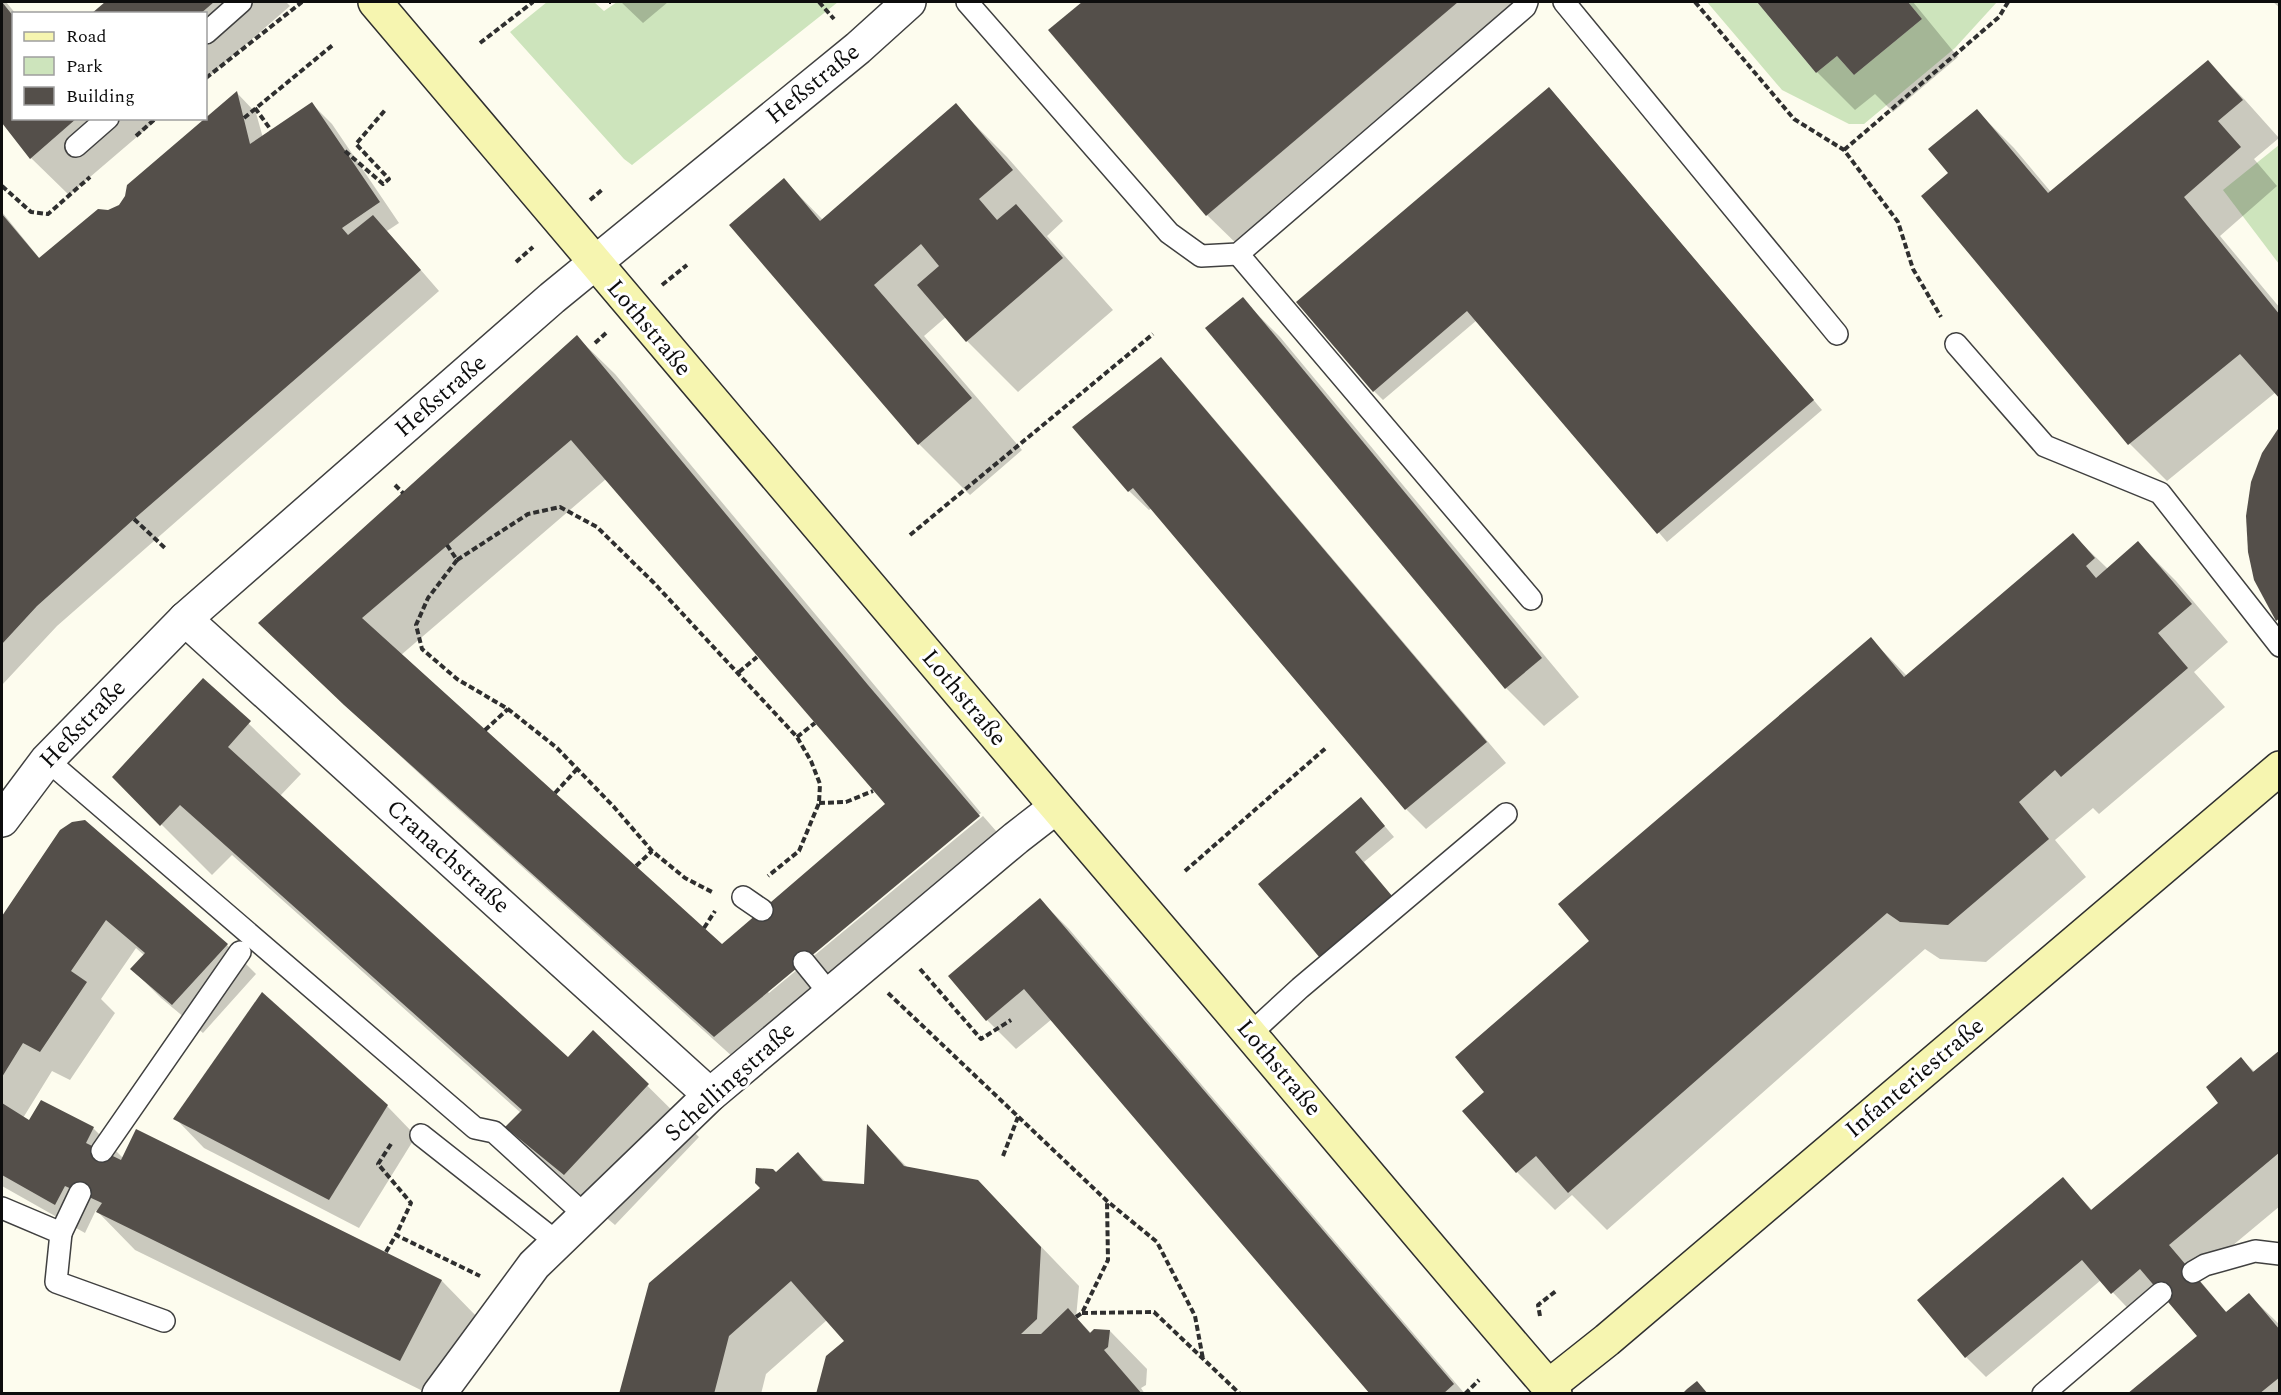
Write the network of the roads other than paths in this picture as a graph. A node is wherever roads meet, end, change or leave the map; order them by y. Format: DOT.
graph roads {
  1 [pos="241,2"];
  2 [pos="375,2"];
  3 [pos="909,2"];
  4 [pos="967,2"];
  5 [pos="1527,2"];
  6 [pos="1564,2"];
  7 [pos="207,32"];
  8 [pos="106,120"];
  9 [pos="76,146"];
  10 [pos="1238,254"];
  11 [pos="595,264"];
  12 [pos="1837,334"];
  13 [pos="1956,344"];
  14 [pos="1531,599"];
  15 [pos="185,619"];
  16 [pos="2280,646"];
  17 [pos="47,760"];
  18 [pos="2280,768"];
  19 [pos="1056,807"];
  20 [pos="1506,814"];
  21 [pos="2,820"];
  22 [pos="743,897"];
  23 [pos="762,910"];
  24 [pos="240,952"];
  25 [pos="804,962"];
  26 [pos="830,994"];
  27 [pos="1250,1034"];
  28 [pos="711,1095"];
  29 [pos="421,1135"];
  30 [pos="102,1151"];
  31 [pos="80,1193"];
  32 [pos="2,1208"];
  33 [pos="586,1216"];
  34 [pos="61,1233"];
  35 [pos="558,1243"];
  36 [pos="2280,1254"];
  37 [pos="2193,1272"];
  38 [pos="2161,1293"];
  39 [pos="164,1321"];
  40 [pos="1548,1391"];
  41 [pos="439,1394"];
  42 [pos="2043,1394"];
  1 -- 7 [label="lane"];
  2 -- 11 [label="street, Lothstraße"];
  3 -- 11 [label="street, Heßstraße"];
  4 -- 10 [label="lane"];
  5 -- 10 [label="lane"];
  6 -- 12 [label="lane"];
  8 -- 9 [label="lane"];
  10 -- 14 [label="lane"];
  11 -- 15 [label="street, Heßstraße"];
  11 -- 19 [label="street, Lothstraße"];
  13 -- 16 [label="lane"];
  15 -- 17 [label="street, Heßstraße"];
  15 -- 28 [label="street, Cranachstraße"];
  17 -- 21 [label="street, Heßstraße"];
  17 -- 33 [label="lane"];
  18 -- 40 [label="street, Infanteriestraße"];
  19 -- 26 [label="street, Schellingstraße"];
  19 -- 27 [label="street, Lothstraße"];
  20 -- 27 [label="lane"];
  22 -- 23 [label="lane"];
  24 -- 30 [label="lane"];
  25 -- 26 [label="lane"];
  26 -- 28 [label="street, Schellingstraße"];
  27 -- 40 [label="street, Lothstraße"];
  28 -- 33 [label="street, Schellingstraße"];
  29 -- 35 [label="lane"];
  31 -- 34 [label="lane"];
  32 -- 34 [label="lane"];
  33 -- 35 [label="street, Schellingstraße"];
  34 -- 39 [label="lane"];
  35 -- 41 [label="street, Schellingstraße"];
  36 -- 37 [label="lane"];
  38 -- 42 [label="lane"];
}
